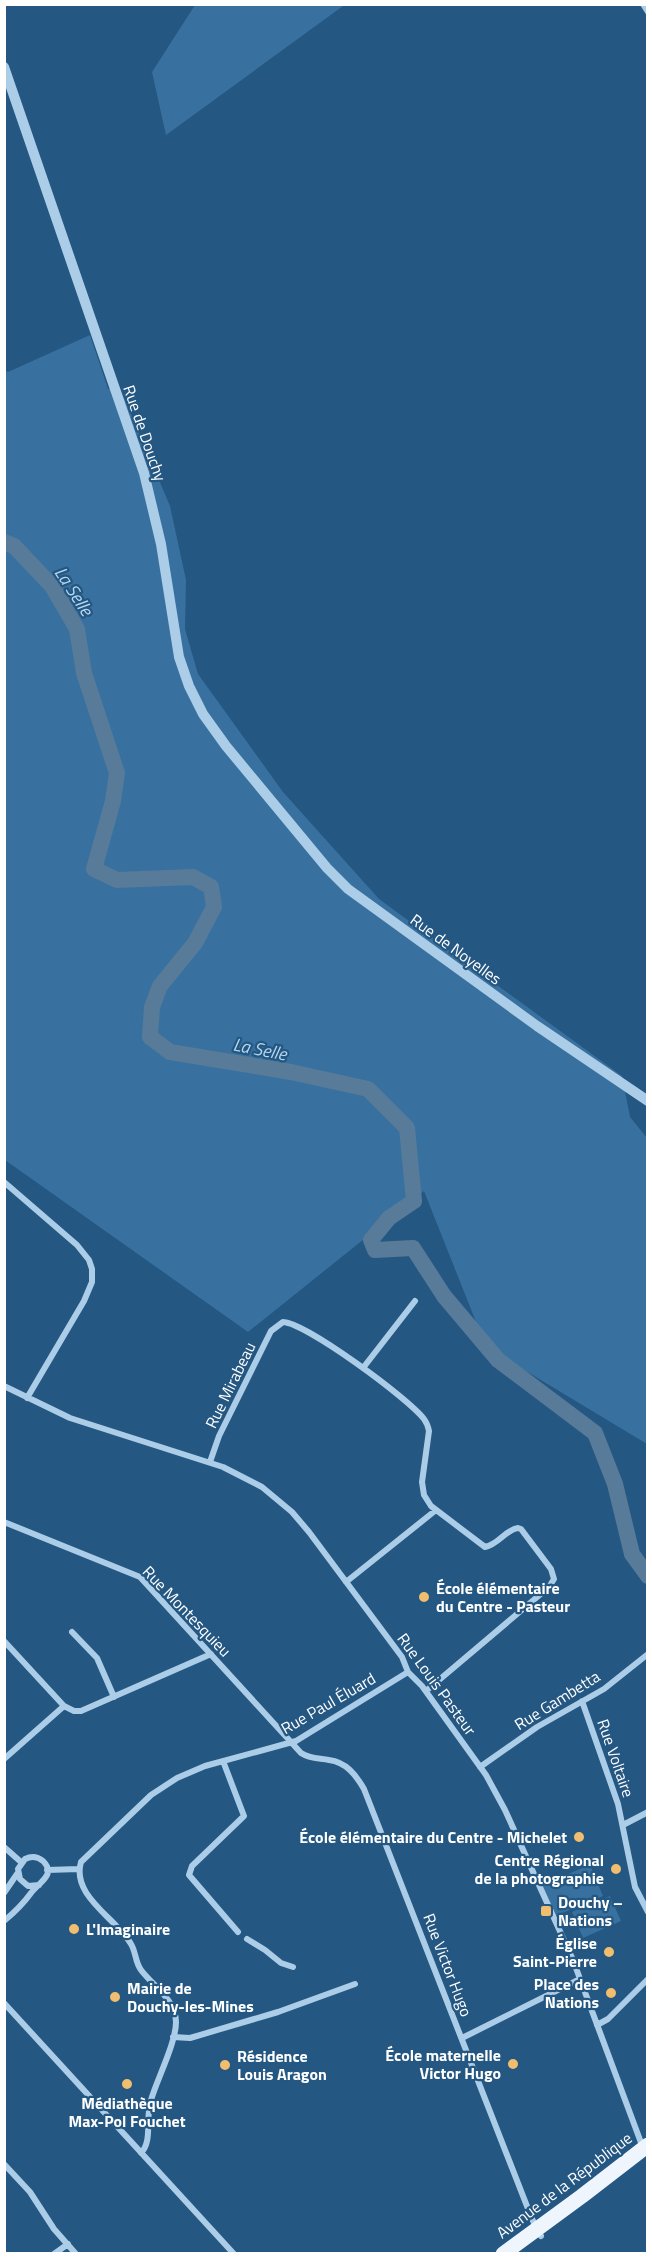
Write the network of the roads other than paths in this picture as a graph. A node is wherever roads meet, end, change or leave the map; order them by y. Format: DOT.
graph roads {
  1 [pos="643,4"];
  2 [pos="648,12"];
  3 [pos="4,67"];
  4 [pos="268,797"];
  5 [pos="648,1101"];
  6 [pos="4,1182"];
  7 [pos="415,1301"];
  8 [pos="363,1368"];
  9 [pos="4,1386"];
  10 [pos="27,1398"];
  11 [pos="210,1462"];
  12 [pos="436,1510"];
  13 [pos="4,1522"];
  14 [pos="346,1582"];
  15 [pos="72,1632"];
  16 [pos="4,1641"];
  17 [pos="211,1654"];
  18 [pos="648,1654"];
  19 [pos="408,1672"];
  20 [pos="426,1691"];
  21 [pos="114,1696"];
  22 [pos="582,1701"];
  23 [pos="64,1706"];
  24 [pos="291,1743"];
  25 [pos="4,1759"];
  26 [pos="224,1761"];
  27 [pos="480,1767"];
  28 [pos="648,1812"];
  29 [pos="623,1825"];
  30 [pos="4,1848"];
  31 [pos="21,1862"];
  32 [pos="79,1869"];
  33 [pos="47,1870"];
  34 [pos="17,1873"];
  35 [pos="39,1885"];
  36 [pos="4,1893"];
  37 [pos="648,1912"];
  38 [pos="4,1921"];
  39 [pos="238,1932"];
  40 [pos="247,1939"];
  41 [pos="293,1967"];
  42 [pos="648,1978"];
  43 [pos="580,1979"];
  44 [pos="355,1984"];
  45 [pos="4,2003"];
  46 [pos="597,2025"];
  47 [pos="173,2037"];
  48 [pos="462,2038"];
  49 [pos="646,2151"];
  50 [pos="141,2153"];
  51 [pos="4,2164"];
  52 [pos="539,2232"];
  53 [pos="68,2244"];
  54 [pos="54,2253"];
  55 [pos="76,2253"];
  56 [pos="233,2253"];
  57 [pos="503,2253"];
  58 [pos="516,2253"];
  1 -- 2 [label="street"];
  3 -- 4 [label="street, Rue de Douchy"];
  4 -- 5 [label="street, Rue de Noyelles"];
  6 -- 10 [label="street"];
  7 -- 8 [label="street"];
  8 -- 11 [label="street, Rue Mirabeau"];
  8 -- 12 [label="street"];
  9 -- 10 [label="street, Rue Louis Pasteur"];
  10 -- 11 [label="street, Rue Louis Pasteur"];
  11 -- 14 [label="street, Rue Louis Pasteur"];
  12 -- 14 [label="street"];
  12 -- 20 [label="street"];
  13 -- 17 [label="street, Rue Montesquieu"];
  14 -- 19 [label="street, Rue Louis Pasteur"];
  15 -- 21 [label="street"];
  16 -- 23 [label="street"];
  17 -- 21 [label="street"];
  17 -- 24 [label="street, Rue Montesquieu"];
  18 -- 22 [label="street, Rue Gambetta"];
  19 -- 20 [label="street, Rue Louis Pasteur"];
  19 -- 24 [label="street, Rue Paul Éluard"];
  20 -- 27 [label="street, Rue Louis Pasteur"];
  21 -- 23 [label="street"];
  22 -- 27 [label="street, Rue Gambetta"];
  22 -- 29 [label="street, Rue Voltaire"];
  23 -- 25 [label="street"];
  24 -- 26 [label="street, Rue Paul Éluard"];
  24 -- 48 [label="street, Rue Victor Hugo"];
  26 -- 32 [label="street, Rue Paul Éluard"];
  26 -- 39 [label="street"];
  27 -- 43 [label="street, Rue Louis Pasteur"];
  28 -- 29 [label="street"];
  29 -- 37 [label="street"];
  30 -- 31 [label="street"];
  31 -- 33 [label="street"];
  31 -- 34 [label="street"];
  32 -- 33 [label="street"];
  32 -- 47 [label="street"];
  33 -- 35 [label="street"];
  34 -- 35 [label="street"];
  34 -- 36 [label="street"];
  35 -- 38 [label="street"];
  40 -- 41 [label="street"];
  42 -- 46 [label="street"];
  43 -- 46 [label="street, Rue Louis Pasteur"];
  43 -- 48 [label="street"];
  44 -- 47 [label="street"];
  45 -- 50 [label="street"];
  46 -- 49 [label="street, Rue Louis Pasteur"];
  47 -- 50 [label="street"];
  48 -- 52 [label="street, Rue Victor Hugo"];
  49 -- 52 [label="main road, Avenue de la République"];
  50 -- 56 [label="street"];
  51 -- 53 [label="street"];
  52 -- 57 [label="main road, Avenue de la République"];
  52 -- 58 [label="main road, Avenue de la République"];
  53 -- 54 [label="street"];
  53 -- 55 [label="street"];
}
